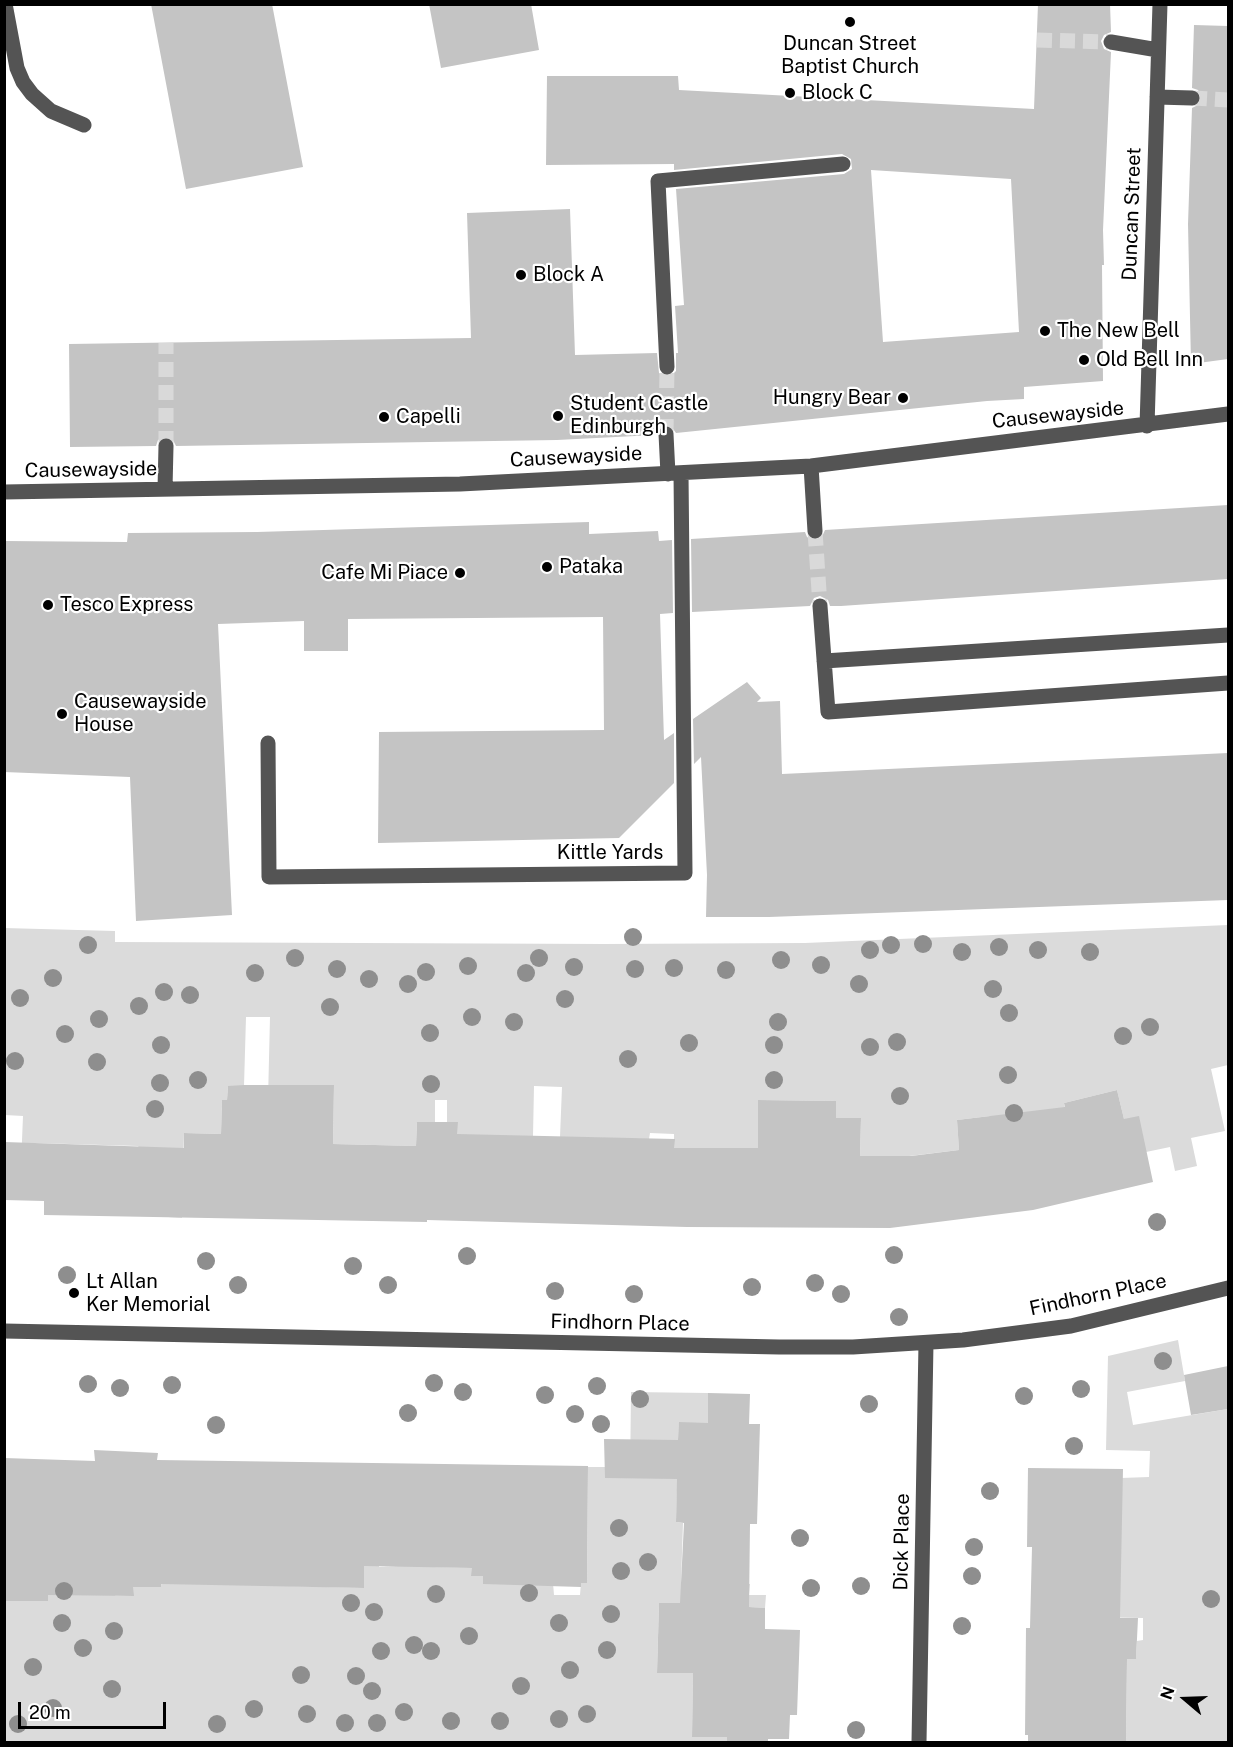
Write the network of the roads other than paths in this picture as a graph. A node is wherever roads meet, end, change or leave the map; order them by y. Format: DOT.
graph roads {
  1 [pos="5,4"];
  2 [pos="1160,4"];
  3 [pos="1111,42"];
  4 [pos="1158,50"];
  5 [pos="1157,97"];
  6 [pos="1192,98"];
  7 [pos="84,125"];
  8 [pos="843,164"];
  9 [pos="667,367"];
  10 [pos="1228,414"];
  11 [pos="1147,426"];
  12 [pos="666,434"];
  13 [pos="166,446"];
  14 [pos="811,466"];
  15 [pos="674,473"];
  16 [pos="165,489"];
  17 [pos="4,492"];
  18 [pos="816,531"];
  19 [pos="820,606"];
  20 [pos="1228,635"];
  21 [pos="824,661"];
  22 [pos="1228,684"];
  23 [pos="268,743"];
  24 [pos="1228,1288"];
  25 [pos="4,1332"];
  26 [pos="926,1343"];
  27 [pos="919,1743"];
  1 -- 7 [label="street"];
  2 -- 4 [label="street, Duncan Street"];
  3 -- 4 [label="street"];
  4 -- 5 [label="street, Duncan Street"];
  5 -- 6 [label="street"];
  5 -- 11 [label="street, Duncan Street"];
  8 -- 9 [label="street"];
  10 -- 11 [label="street, Causewayside"];
  11 -- 14 [label="street, Causewayside"];
  12 -- 15 [label="street"];
  13 -- 16 [label="street"];
  14 -- 15 [label="street, Causewayside"];
  14 -- 18 [label="street"];
  15 -- 16 [label="street, Causewayside"];
  15 -- 23 [label="street, Kittle Yards"];
  16 -- 17 [label="street, Causewayside"];
  19 -- 21 [label="street"];
  20 -- 21 [label="street"];
  21 -- 22 [label="street"];
  24 -- 26 [label="street, Findhorn Place"];
  25 -- 26 [label="street, Findhorn Place"];
  26 -- 27 [label="street, Dick Place"];
}
